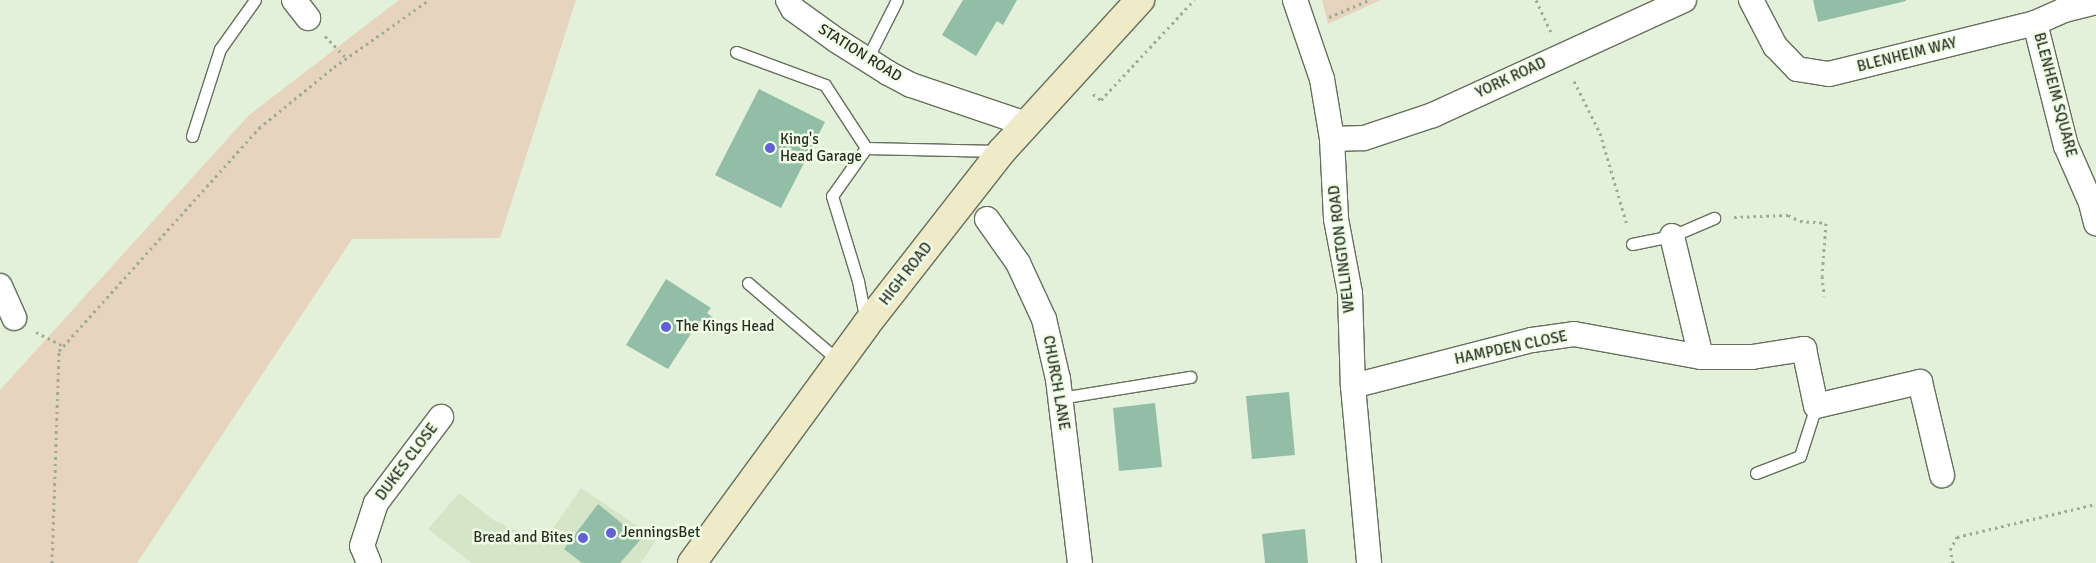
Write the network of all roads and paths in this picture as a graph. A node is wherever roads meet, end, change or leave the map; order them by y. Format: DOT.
graph roads {
  1 [pos="255,0"];
  2 [pos="429,0"];
  3 [pos="788,0"];
  4 [pos="897,0"];
  5 [pos="1140,0"];
  6 [pos="1194,0"];
  7 [pos="1295,0"];
  8 [pos="1369,0"];
  9 [pos="1536,0"];
  10 [pos="1684,0"];
  11 [pos="1751,0"];
  12 [pos="2096,2"];
  13 [pos="1324,20"];
  14 [pos="2035,22"];
  15 [pos="736,52"];
  16 [pos="1562,55"];
  17 [pos="866,61"];
  18 [pos="1085,100"];
  19 [pos="1026,124"];
  20 [pos="192,136"];
  21 [pos="1332,139"];
  22 [pos="866,148"];
  23 [pos="1002,151"];
  24 [pos="986,218"];
  25 [pos="1714,218"];
  26 [pos="2096,223"];
  27 [pos="1672,236"];
  28 [pos="1632,244"];
  29 [pos="748,283"];
  30 [pos="0,286"];
  31 [pos="1824,296"];
  32 [pos="14,318"];
  33 [pos="866,325"];
  34 [pos="1701,357"];
  35 [pos="840,361"];
  36 [pos="1190,378"];
  37 [pos="1353,386"];
  38 [pos="1060,398"];
  39 [pos="1816,406"];
  40 [pos="440,417"];
  41 [pos="1756,473"];
  42 [pos="1942,475"];
  43 [pos="2096,504"];
  44 [pos="52,563"];
  45 [pos="369,563"];
  46 [pos="692,563"];
  47 [pos="1080,563"];
  48 [pos="1369,563"];
  49 [pos="1953,563"];
  1 -- 20 [label="lane"];
  2 -- 44 [label="path"];
  3 -- 17 [label="street, STATION ROAD"];
  4 -- 17 [label="lane"];
  5 -- 19 [label="main road, HIGH ROAD"];
  6 -- 18 [label="path"];
  7 -- 21 [label="street, WELLINGTON ROAD"];
  8 -- 13 [label="path"];
  9 -- 16 [label="path"];
  10 -- 16 [label="street, YORK ROAD"];
  11 -- 14 [label="street, BLENHEIM WAY"];
  12 -- 14 [label="street, BLENHEIM WAY"];
  14 -- 26 [label="street, BLENHEIM SQUARE"];
  15 -- 22 [label="lane"];
  16 -- 21 [label="street, YORK ROAD"];
  16 -- 28 [label="path"];
  17 -- 19 [label="street, STATION ROAD"];
  19 -- 23 [label="main road, HIGH ROAD"];
  21 -- 37 [label="street, WELLINGTON ROAD"];
  22 -- 23 [label="lane"];
  22 -- 33 [label="lane"];
  23 -- 33 [label="main road, HIGH ROAD"];
  24 -- 38 [label="street, CHURCH LANE"];
  25 -- 27 [label="lane"];
  25 -- 31 [label="path"];
  27 -- 28 [label="lane"];
  27 -- 34 [label="street"];
  29 -- 35 [label="lane"];
  30 -- 32 [label="street"];
  33 -- 35 [label="main road, HIGH ROAD"];
  34 -- 37 [label="street, HAMPDEN CLOSE"];
  34 -- 39 [label="street, HAMPDEN CLOSE"];
  35 -- 46 [label="main road, HIGH ROAD"];
  36 -- 38 [label="lane"];
  37 -- 48 [label="street, WELLINGTON ROAD"];
  38 -- 47 [label="street, CHURCH LANE"];
  39 -- 41 [label="lane"];
  39 -- 42 [label="street"];
  40 -- 45 [label="street, DUKES CLOSE"];
  43 -- 49 [label="path"];
}
